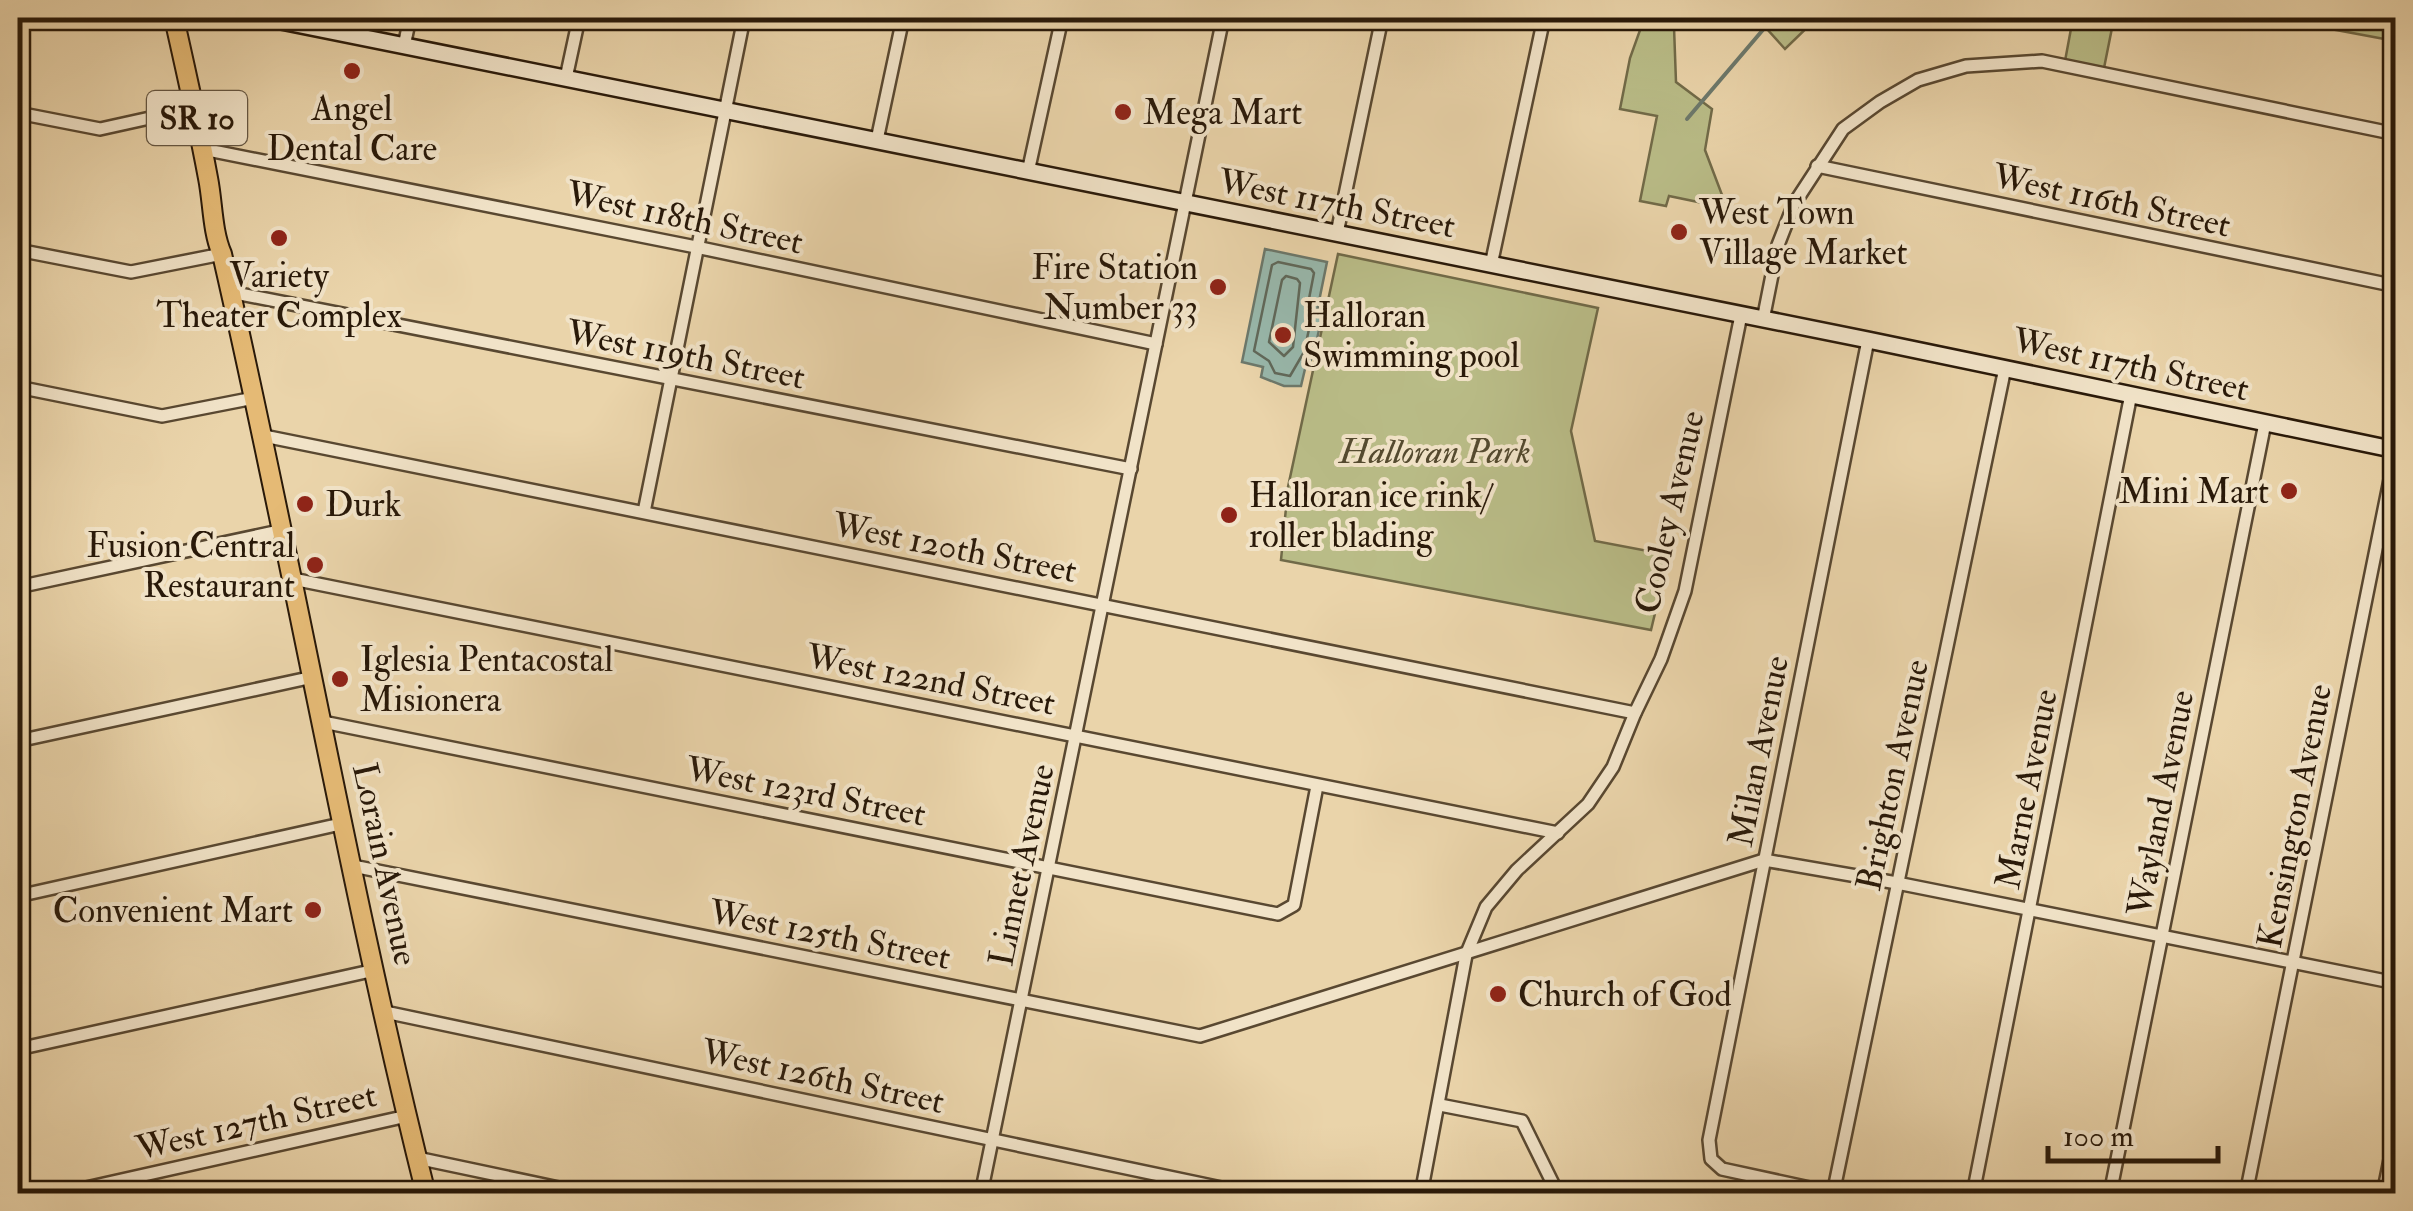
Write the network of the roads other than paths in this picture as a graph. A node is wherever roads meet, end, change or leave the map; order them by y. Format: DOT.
graph roads {
  1 [pos="174,18"];
  2 [pos="266,18"];
  3 [pos="410,18"];
  4 [pos="579,18"];
  5 [pos="744,18"];
  6 [pos="903,18"];
  7 [pos="1062,18"];
  8 [pos="1223,18"];
  9 [pos="1382,18"];
  10 [pos="1544,18"];
  11 [pos="404,46"];
  12 [pos="566,78"];
  13 [pos="195,108"];
  14 [pos="724,108"];
  15 [pos="18,113"];
  16 [pos="2396,134"];
  17 [pos="877,140"];
  18 [pos="203,149"];
  19 [pos="1817,166"];
  20 [pos="1028,172"];
  21 [pos="1184,203"];
  22 [pos="1337,233"];
  23 [pos="696,247"];
  24 [pos="18,250"];
  25 [pos="222,254"];
  26 [pos="1491,265"];
  27 [pos="2396,286"];
  28 [pos="230,292"];
  29 [pos="1741,315"];
  30 [pos="1762,320"];
  31 [pos="1868,340"];
  32 [pos="1156,344"];
  33 [pos="2005,368"];
  34 [pos="670,379"];
  35 [pos="18,387"];
  36 [pos="2131,394"];
  37 [pos="254,398"];
  38 [pos="2265,423"];
  39 [pos="264,436"];
  40 [pos="2396,450"];
  41 [pos="1131,470"];
  42 [pos="644,512"];
  43 [pos="284,530"];
  44 [pos="293,579"];
  45 [pos="18,587"];
  46 [pos="1104,605"];
  47 [pos="313,678"];
  48 [pos="1634,712"];
  49 [pos="323,722"];
  50 [pos="1076,736"];
  51 [pos="18,741"];
  52 [pos="1318,786"];
  53 [pos="345,824"];
  54 [pos="1558,833"];
  55 [pos="1764,860"];
  56 [pos="353,866"];
  57 [pos="1048,868"];
  58 [pos="1897,883"];
  59 [pos="18,896"];
  60 [pos="2030,910"];
  61 [pos="2162,935"];
  62 [pos="1466,955"];
  63 [pos="2292,962"];
  64 [pos="375,970"];
  65 [pos="2396,983"];
  66 [pos="1021,1001"];
  67 [pos="386,1012"];
  68 [pos="18,1049"];
  69 [pos="1440,1105"];
  70 [pos="407,1116"];
  71 [pos="2396,1130"];
  72 [pos="992,1140"];
  73 [pos="417,1158"];
  74 [pos="1833,1193"];
  75 [pos="60,1194"];
  76 [pos="426,1194"];
  77 [pos="588,1194"];
  78 [pos="981,1194"];
  79 [pos="1250,1194"];
  80 [pos="1420,1194"];
  81 [pos="1558,1194"];
  82 [pos="1972,1194"];
  83 [pos="2110,1194"];
  84 [pos="2246,1194"];
  85 [pos="2383,1194"];
  1 -- 13 [label="main road, Lorain Avenue / SR 10"];
  2 -- 11 [label="main road, West 117th Street"];
  3 -- 11 [label="street"];
  4 -- 12 [label="street"];
  5 -- 14 [label="street"];
  6 -- 17 [label="street"];
  7 -- 20 [label="street"];
  8 -- 21 [label="street, Linnet Avenue"];
  9 -- 22 [label="street"];
  10 -- 26 [label="street"];
  11 -- 12 [label="main road, West 117th Street"];
  12 -- 14 [label="main road, West 117th Street"];
  13 -- 15 [label="street"];
  13 -- 18 [label="main road, Lorain Avenue / SR 10"];
  14 -- 17 [label="main road, West 117th Street"];
  14 -- 23 [label="street"];
  16 -- 19 [label="street"];
  17 -- 20 [label="main road, West 117th Street"];
  18 -- 23 [label="street, West 118th Street"];
  18 -- 25 [label="main road, Lorain Avenue / SR 10"];
  19 -- 27 [label="street, West 116th Street"];
  19 -- 30 [label="street"];
  20 -- 21 [label="main road, West 117th Street"];
  21 -- 22 [label="main road, West 117th Street"];
  21 -- 32 [label="street, Linnet Avenue"];
  22 -- 26 [label="main road, West 117th Street"];
  23 -- 32 [label="street, West 118th Street"];
  23 -- 34 [label="street"];
  24 -- 25 [label="street"];
  25 -- 28 [label="main road, Lorain Avenue / SR 10"];
  26 -- 29 [label="main road, West 117th Street"];
  28 -- 34 [label="street, West 119th Street"];
  28 -- 37 [label="main road, Lorain Avenue / SR 10"];
  29 -- 30 [label="main road, West 117th Street"];
  29 -- 48 [label="street, Cooley Avenue"];
  30 -- 31 [label="main road, West 117th Street"];
  31 -- 33 [label="main road, West 117th Street"];
  31 -- 55 [label="street, Milan Avenue"];
  32 -- 41 [label="street, Linnet Avenue"];
  33 -- 36 [label="main road, West 117th Street"];
  33 -- 58 [label="street, Brighton Avenue"];
  34 -- 41 [label="street, West 119th Street"];
  34 -- 42 [label="street"];
  35 -- 37 [label="street"];
  36 -- 38 [label="main road, West 117th Street"];
  36 -- 60 [label="street, Marne Avenue"];
  37 -- 39 [label="main road, Lorain Avenue / SR 10"];
  38 -- 40 [label="main road, West 117th Street"];
  38 -- 61 [label="street, Wayland Avenue"];
  39 -- 42 [label="street, West 120th Street"];
  39 -- 43 [label="main road, Lorain Avenue / SR 10"];
  40 -- 63 [label="street, Kensington Avenue"];
  41 -- 46 [label="street, Linnet Avenue"];
  42 -- 46 [label="street, West 120th Street"];
  43 -- 44 [label="main road, Lorain Avenue / SR 10"];
  43 -- 45 [label="street"];
  44 -- 47 [label="main road, Lorain Avenue / SR 10"];
  44 -- 50 [label="street, West 122nd Street"];
  46 -- 48 [label="street, West 120th Street"];
  46 -- 50 [label="street, Linnet Avenue"];
  47 -- 49 [label="main road, Lorain Avenue / SR 10"];
  47 -- 51 [label="street"];
  48 -- 54 [label="street, Cooley Avenue"];
  49 -- 53 [label="main road, Lorain Avenue / SR 10"];
  49 -- 57 [label="street, West 123rd Street"];
  50 -- 52 [label="street, West 122nd Street"];
  50 -- 57 [label="street, Linnet Avenue"];
  52 -- 54 [label="street, West 122nd Street"];
  52 -- 57 [label="street, West 123rd Street"];
  53 -- 56 [label="main road, Lorain Avenue / SR 10"];
  53 -- 59 [label="street"];
  54 -- 62 [label="street, Cooley Avenue"];
  55 -- 58 [label="street"];
  55 -- 62 [label="street, West 125th Street"];
  55 -- 74 [label="street, Milan Avenue"];
  56 -- 64 [label="main road, Lorain Avenue / SR 10"];
  56 -- 66 [label="street, West 125th Street"];
  57 -- 66 [label="street, Linnet Avenue"];
  58 -- 60 [label="street"];
  58 -- 74 [label="street, Brighton Avenue"];
  60 -- 61 [label="street"];
  60 -- 82 [label="street, Marne Avenue"];
  61 -- 63 [label="street"];
  61 -- 83 [label="street, Wayland Avenue"];
  62 -- 66 [label="street, West 125th Street"];
  62 -- 69 [label="street, Cooley Avenue"];
  63 -- 65 [label="street"];
  63 -- 84 [label="street, Kensington Avenue"];
  64 -- 67 [label="main road, Lorain Avenue / SR 10"];
  64 -- 68 [label="street"];
  66 -- 72 [label="street, Linnet Avenue"];
  67 -- 70 [label="main road, Lorain Avenue / SR 10"];
  67 -- 72 [label="street, West 126th Street"];
  69 -- 80 [label="street, Cooley Avenue"];
  69 -- 81 [label="street"];
  70 -- 73 [label="main road, Lorain Avenue / SR 10"];
  70 -- 75 [label="street, West 127th Street"];
  71 -- 85 [label="street"];
  72 -- 78 [label="street, Linnet Avenue"];
  72 -- 79 [label="street, West 126th Street"];
  73 -- 76 [label="main road, Lorain Avenue / SR 10"];
  73 -- 77 [label="street"];
}
